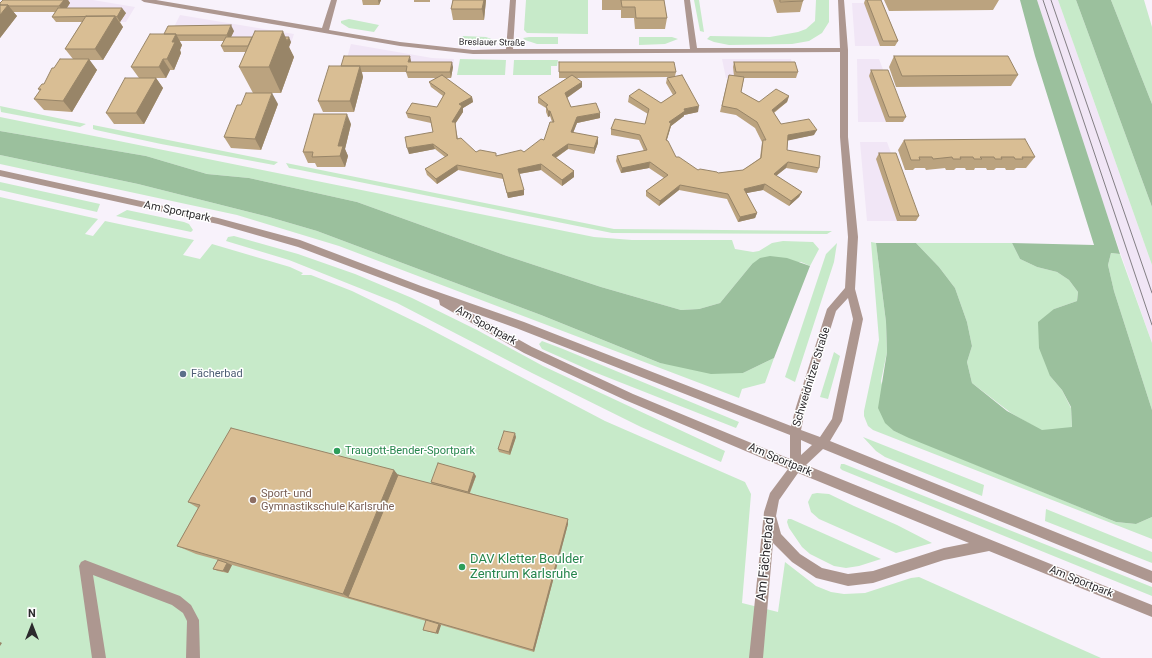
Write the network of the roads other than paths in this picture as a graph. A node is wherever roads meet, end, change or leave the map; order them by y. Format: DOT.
graph roads {
  1 [pos="144,0"];
  2 [pos="334,0"];
  3 [pos="513,0"];
  4 [pos="687,0"];
  5 [pos="841,0"];
  6 [pos="159,1"];
  7 [pos="325,30"];
  8 [pos="844,50"];
  9 [pos="694,51"];
  10 [pos="509,53"];
  11 [pos="0,173"];
  12 [pos="418,289"];
  13 [pos="850,289"];
  14 [pos="795,433"];
  15 [pos="822,444"];
  16 [pos="796,467"];
  17 [pos="770,512"];
  18 [pos="990,545"];
  19 [pos="1152,577"];
  20 [pos="1152,611"];
  21 [pos="99,658"];
  22 [pos="193,658"];
  23 [pos="756,658"];
  1 -- 6 [label="street, Breslauer Straße"];
  2 -- 7 [label="street"];
  3 -- 10 [label="street"];
  4 -- 9 [label="street"];
  5 -- 8 [label="street"];
  6 -- 7 [label="street, Breslauer Straße"];
  7 -- 10 [label="street, Breslauer Straße"];
  8 -- 9 [label="street, Breslauer Straße"];
  8 -- 13 [label="street"];
  9 -- 10 [label="street, Breslauer Straße"];
  11 -- 12 [label="street, Am Sportpark"];
  12 -- 14 [label="street, Am Sportpark"];
  12 -- 16 [label="street, Am Sportpark"];
  13 -- 14 [label="street, Schweidnitzer Straße"];
  13 -- 15 [label="street"];
  14 -- 15 [label="street, Am Sportpark"];
  14 -- 16 [label="street, Schweidnitzer Straße"];
  15 -- 16 [label="street"];
  15 -- 19 [label="street, Am Sportpark"];
  16 -- 17 [label="street, Am Fächerbad"];
  16 -- 18 [label="street, Am Sportpark"];
  17 -- 18 [label="street"];
  17 -- 23 [label="street, Am Fächerbad"];
  18 -- 20 [label="street, Am Sportpark"];
  21 -- 22 [label="street"];
}
